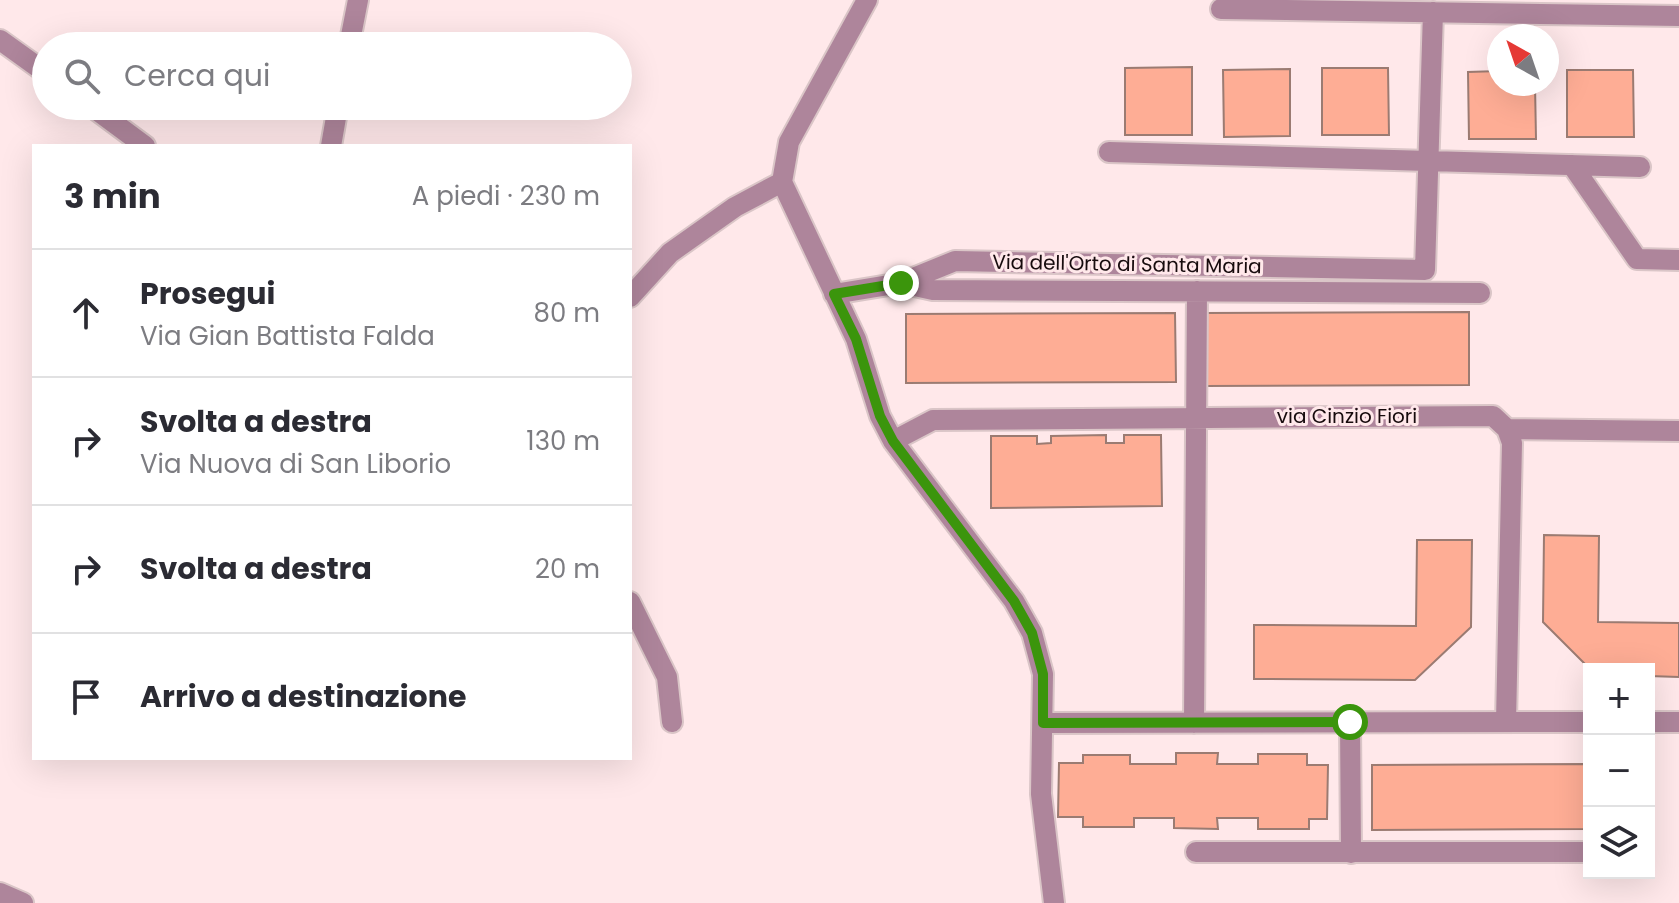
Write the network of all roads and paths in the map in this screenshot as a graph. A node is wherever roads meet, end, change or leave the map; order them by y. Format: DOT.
graph roads {
  1 [pos="358,0"];
  2 [pos="867,0"];
  3 [pos="1221,9"];
  4 [pos="1433,12"];
  5 [pos="1679,16"];
  6 [pos="352,32"];
  7 [pos="0,40"];
  8 [pos="32,63"];
  9 [pos="110,120"];
  10 [pos="336,120"];
  11 [pos="142,144"];
  12 [pos="331,144"];
  13 [pos="1109,152"];
  14 [pos="1428,160"];
  15 [pos="1572,165"];
  16 [pos="1640,167"];
  17 [pos="782,182"];
  18 [pos="1679,260"];
  19 [pos="901,283"];
  20 [pos="1197,291"];
  21 [pos="1480,293"];
  22 [pos="834,294"];
  23 [pos="632,295"];
  24 [pos="1196,416"];
  25 [pos="1507,429"];
  26 [pos="1679,431"];
  27 [pos="893,441"];
  28 [pos="632,606"];
  29 [pos="672,722"];
  30 [pos="1350,722"];
  31 [pos="1506,722"];
  32 [pos="1583,722"];
  33 [pos="1655,722"];
  34 [pos="1679,722"];
  35 [pos="1043,723"];
  36 [pos="1194,723"];
  37 [pos="1196,852"];
  38 [pos="1583,852"];
  39 [pos="1351,853"];
  40 [pos="0,893"];
  41 [pos="23,903"];
  42 [pos="1054,903"];
  1 -- 6 [label="street"];
  2 -- 17 [label="street"];
  3 -- 4 [label="street"];
  4 -- 5 [label="street"];
  4 -- 14 [label="street"];
  7 -- 8 [label="street"];
  9 -- 11 [label="street"];
  10 -- 12 [label="street"];
  13 -- 14 [label="street"];
  14 -- 15 [label="street"];
  14 -- 19 [label="street, Via dell'Orto di Santa Maria"];
  15 -- 16 [label="street"];
  15 -- 18 [label="street"];
  17 -- 22 [label="street"];
  17 -- 23 [label="street"];
  19 -- 20 [label="street"];
  19 -- 22 [label="street, Via dell'Orto di Santa Maria"];
  20 -- 21 [label="street"];
  20 -- 24 [label="street"];
  22 -- 27 [label="street"];
  24 -- 25 [label="street, via Cinzio Fiori"];
  24 -- 27 [label="street, via Cinzio Fiori"];
  24 -- 36 [label="street"];
  25 -- 26 [label="street, via Cinzio Fiori"];
  25 -- 31 [label="street"];
  27 -- 35 [label="street"];
  28 -- 29 [label="street"];
  30 -- 31 [label="street"];
  30 -- 36 [label="street"];
  30 -- 39 [label="street"];
  31 -- 32 [label="street"];
  33 -- 34 [label="street"];
  35 -- 36 [label="street"];
  35 -- 42 [label="street"];
  37 -- 39 [label="street"];
  38 -- 39 [label="street"];
  40 -- 41 [label="street"];
}
